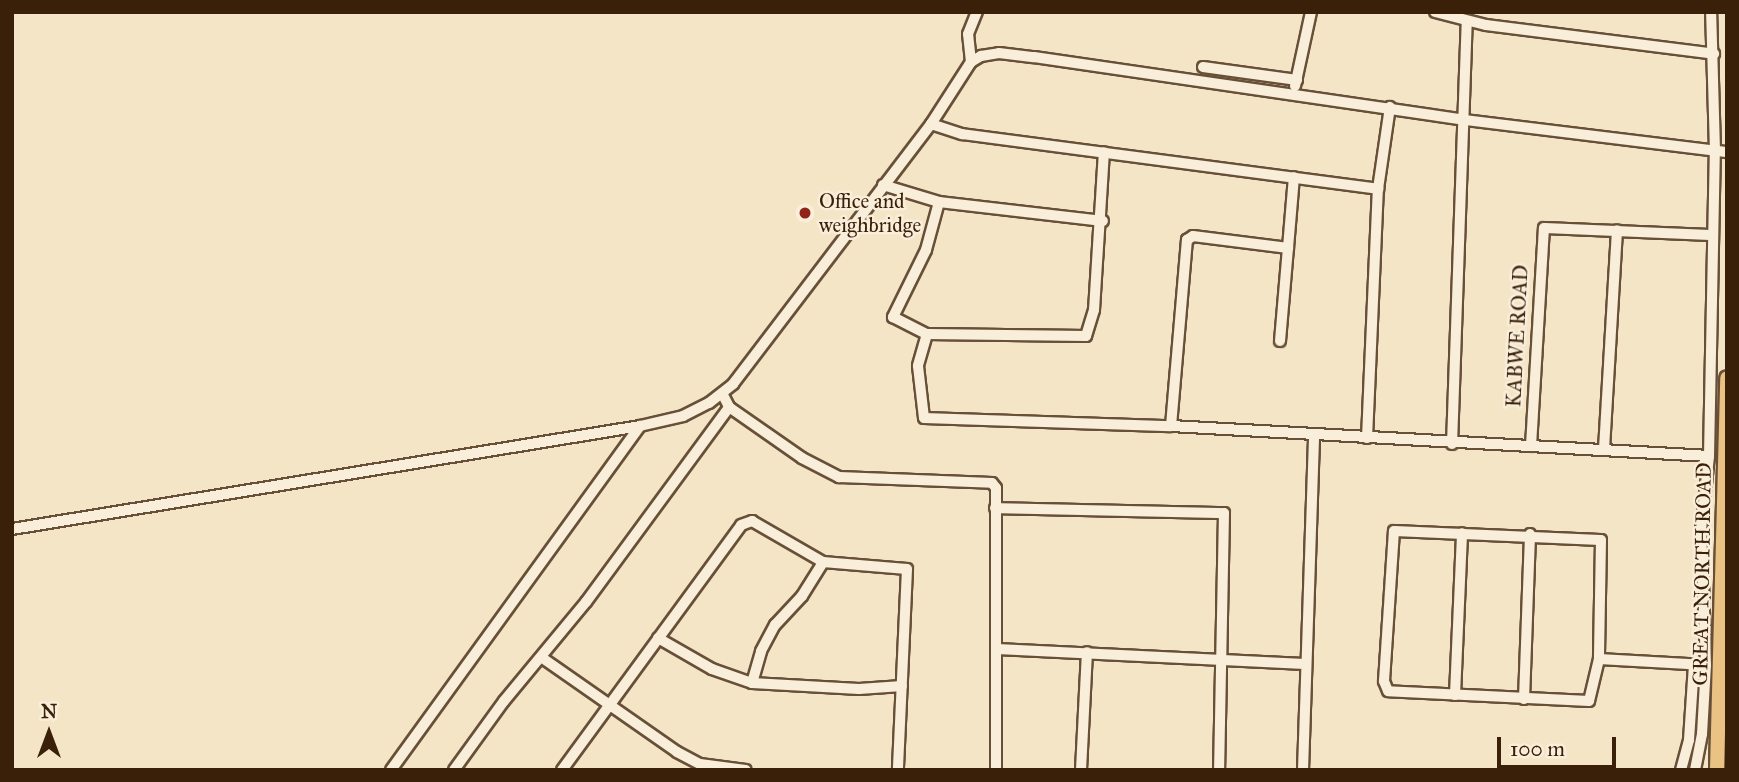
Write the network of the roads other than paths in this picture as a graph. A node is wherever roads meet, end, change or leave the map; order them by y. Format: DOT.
graph roads {
  1 [pos="978,12"];
  2 [pos="1311,12"];
  3 [pos="1435,12"];
  4 [pos="1711,12"];
  5 [pos="1467,22"];
  6 [pos="1714,54"];
  7 [pos="971,62"];
  8 [pos="1203,67"];
  9 [pos="1227,70"];
  10 [pos="1297,80"];
  11 [pos="1226,83"];
  12 [pos="1294,92"];
  13 [pos="1390,107"];
  14 [pos="1465,120"];
  15 [pos="931,124"];
  16 [pos="1721,151"];
  17 [pos="1104,152"];
  18 [pos="1294,177"];
  19 [pos="883,185"];
  20 [pos="1378,189"];
  21 [pos="939,202"];
  22 [pos="1103,221"];
  23 [pos="1617,230"];
  24 [pos="1711,235"];
  25 [pos="1288,248"];
  26 [pos="927,334"];
  27 [pos="1280,341"];
  28 [pos="1727,378"];
  29 [pos="723,395"];
  30 [pos="729,407"];
  31 [pos="640,426"];
  32 [pos="1171,426"];
  33 [pos="1314,436"];
  34 [pos="1367,438"];
  35 [pos="1452,444"];
  36 [pos="1531,446"];
  37 [pos="1604,449"];
  38 [pos="1709,456"];
  39 [pos="995,508"];
  40 [pos="12,529"];
  41 [pos="1462,533"];
  42 [pos="1530,534"];
  43 [pos="823,562"];
  44 [pos="658,638"];
  45 [pos="997,649"];
  46 [pos="1087,652"];
  47 [pos="541,657"];
  48 [pos="1219,659"];
  49 [pos="1599,659"];
  50 [pos="1305,664"];
  51 [pos="1700,665"];
  52 [pos="752,683"];
  53 [pos="902,685"];
  54 [pos="1455,695"];
  55 [pos="1524,699"];
  56 [pos="609,705"];
  57 [pos="391,770"];
  58 [pos="454,770"];
  59 [pos="562,770"];
  60 [pos="746,770"];
  61 [pos="898,770"];
  62 [pos="996,770"];
  63 [pos="1081,770"];
  64 [pos="1219,770"];
  65 [pos="1303,770"];
  66 [pos="1681,770"];
  67 [pos="1695,770"];
  68 [pos="1717,770"];
  1 -- 7 [label="street"];
  2 -- 10 [label="street"];
  3 -- 5 [label="street"];
  4 -- 6 [label="street"];
  5 -- 6 [label="street"];
  5 -- 14 [label="street"];
  6 -- 16 [label="street"];
  7 -- 11 [label="street"];
  7 -- 15 [label="street"];
  8 -- 9 [label="street"];
  9 -- 10 [label="street"];
  9 -- 11 [label="street"];
  10 -- 12 [label="street"];
  11 -- 12 [label="street"];
  12 -- 13 [label="street"];
  13 -- 14 [label="street"];
  13 -- 20 [label="street"];
  14 -- 16 [label="street"];
  14 -- 35 [label="street"];
  15 -- 17 [label="street"];
  15 -- 19 [label="street"];
  16 -- 24 [label="street"];
  17 -- 18 [label="street"];
  17 -- 22 [label="street"];
  18 -- 20 [label="street"];
  18 -- 25 [label="street"];
  19 -- 21 [label="street"];
  19 -- 29 [label="street"];
  20 -- 34 [label="street"];
  21 -- 22 [label="street"];
  21 -- 26 [label="street"];
  22 -- 26 [label="street"];
  23 -- 24 [label="street"];
  23 -- 36 [label="street, KABWE ROAD"];
  23 -- 37 [label="street"];
  24 -- 38 [label="street"];
  25 -- 27 [label="street"];
  25 -- 32 [label="street"];
  26 -- 32 [label="street"];
  28 -- 68 [label="main road, GREAT NORTH ROAD"];
  29 -- 30 [label="street"];
  29 -- 31 [label="street"];
  30 -- 39 [label="street"];
  30 -- 47 [label="street"];
  31 -- 40 [label="street"];
  31 -- 57 [label="street"];
  32 -- 33 [label="street"];
  33 -- 34 [label="street"];
  33 -- 50 [label="street"];
  34 -- 35 [label="street"];
  35 -- 36 [label="street"];
  36 -- 37 [label="street"];
  37 -- 38 [label="street"];
  38 -- 51 [label="street"];
  39 -- 45 [label="street"];
  39 -- 48 [label="street"];
  41 -- 42 [label="street"];
  41 -- 54 [label="street"];
  41 -- 54 [label="street"];
  42 -- 49 [label="street"];
  42 -- 55 [label="street"];
  43 -- 44 [label="street"];
  43 -- 52 [label="street"];
  43 -- 53 [label="street"];
  44 -- 52 [label="street"];
  44 -- 56 [label="street"];
  45 -- 46 [label="street"];
  45 -- 62 [label="street"];
  46 -- 48 [label="street"];
  46 -- 63 [label="street"];
  47 -- 56 [label="street"];
  47 -- 58 [label="street"];
  48 -- 50 [label="street"];
  48 -- 64 [label="street"];
  49 -- 51 [label="street"];
  49 -- 55 [label="street"];
  50 -- 65 [label="street"];
  51 -- 66 [label="street"];
  51 -- 67 [label="street"];
  52 -- 53 [label="street"];
  53 -- 61 [label="street"];
  54 -- 55 [label="street"];
  56 -- 59 [label="street"];
  56 -- 60 [label="street"];
}
